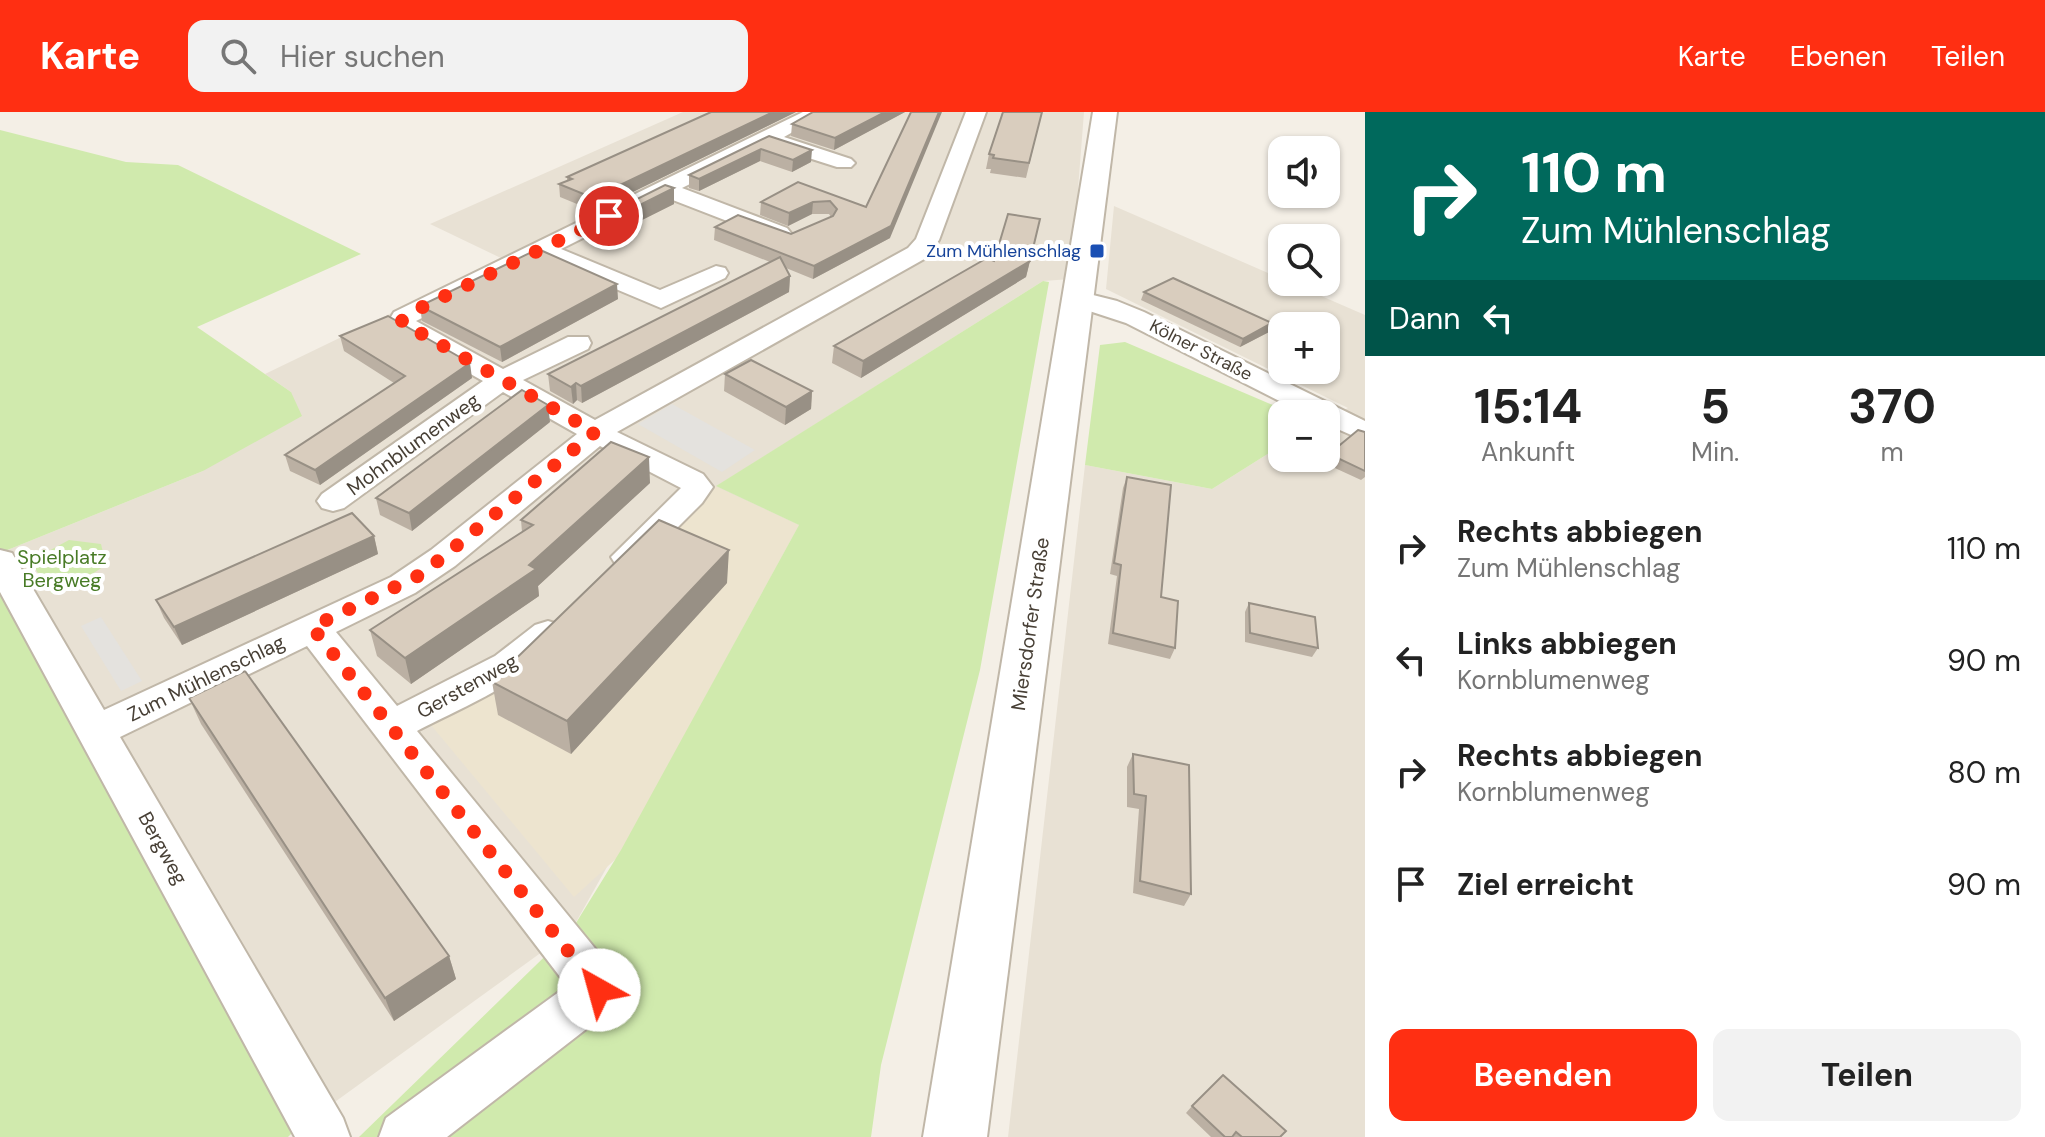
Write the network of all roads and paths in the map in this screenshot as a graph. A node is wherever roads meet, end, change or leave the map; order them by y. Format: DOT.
graph roads {
  1 [pos="818,112"];
  2 [pos="976,112"];
  3 [pos="1105,112"];
  4 [pos="768,138"];
  5 [pos="844,163"];
  6 [pos="665,189"];
  7 [pos="800,232"];
  8 [pos="544,250"];
  9 [pos="716,273"];
  10 [pos="1077,299"];
  11 [pos="578,343"];
  12 [pos="502,380"];
  13 [pos="595,432"];
  14 [pos="1365,432"];
  15 [pos="333,501"];
  16 [pos="0,561"];
  17 [pos="602,582"];
  18 [pos="568,615"];
  19 [pos="312,627"];
  20 [pos="391,727"];
  21 [pos="97,731"];
  22 [pos="324,1137"];
  23 [pos="405,1137"];
  24 [pos="955,1137"];
  1 -- 4 [label="street"];
  2 -- 13 [label="street, Zum Mühlenschlag"];
  3 -- 10 [label="street, Miersdorfer Straße"];
  4 -- 5 [label="street"];
  4 -- 6 [label="street"];
  6 -- 7 [label="street"];
  6 -- 8 [label="street"];
  8 -- 9 [label="street"];
  8 -- 12 [label="street"];
  10 -- 14 [label="street, Kölner Straße"];
  10 -- 24 [label="street, Miersdorfer Straße"];
  11 -- 12 [label="street, Mohnblumenweg"];
  12 -- 13 [label="street"];
  12 -- 15 [label="street, Mohnblumenweg"];
  13 -- 17 [label="street"];
  13 -- 19 [label="street, Zum Mühlenschlag"];
  16 -- 21 [label="street, Bergweg"];
  18 -- 20 [label="street, Gerstenweg"];
  19 -- 20 [label="street"];
  19 -- 21 [label="street, Zum Mühlenschlag"];
  20 -- 23 [label="street"];
  21 -- 22 [label="street, Bergweg"];
}
